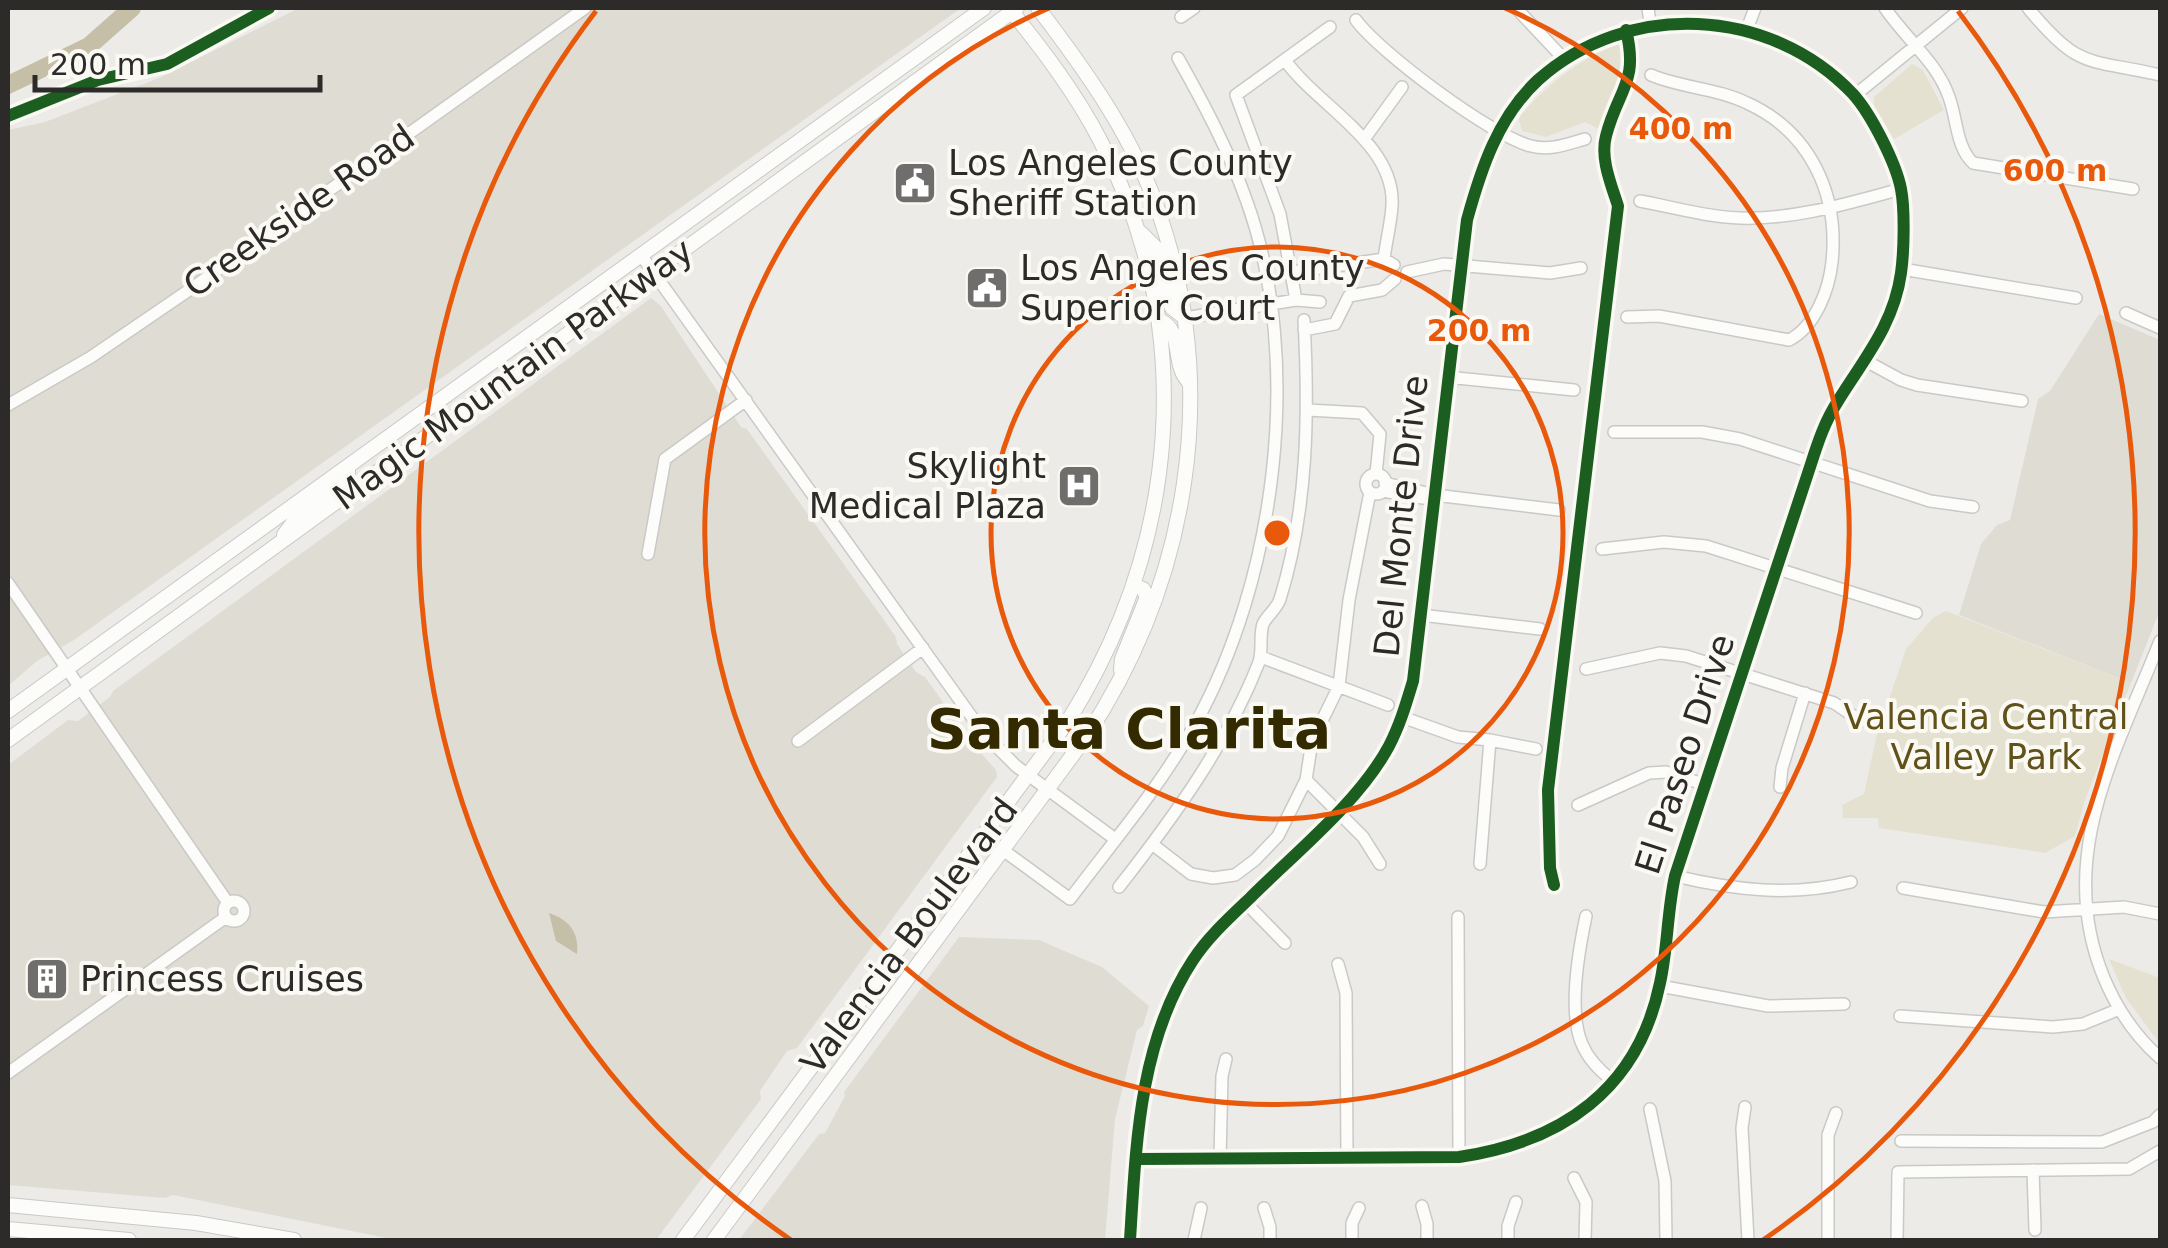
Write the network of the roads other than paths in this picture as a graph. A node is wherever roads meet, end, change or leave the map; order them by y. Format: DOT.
graph roads {
  1 [pos="585,8"];
  2 [pos="984,8"];
  3 [pos="1038,8"];
  4 [pos="1194,8"];
  5 [pos="1516,8"];
  6 [pos="1648,8"];
  7 [pos="1755,8"];
  8 [pos="1885,8"];
  9 [pos="1962,8"];
  10 [pos="2028,8"];
  11 [pos="1013,9"];
  12 [pos="1181,17"];
  13 [pos="1356,20"];
  14 [pos="1650,24"];
  15 [pos="1330,27"];
  16 [pos="1747,29"];
  17 [pos="1916,47"];
  18 [pos="1178,58"];
  19 [pos="1563,58"];
  20 [pos="1285,60"];
  21 [pos="1651,75"];
  22 [pos="2160,75"];
  23 [pos="1402,87"];
  24 [pos="1854,96"];
  25 [pos="1499,131"];
  26 [pos="1365,138"];
  27 [pos="1585,139"];
  28 [pos="1901,189"];
  29 [pos="2132,189"];
  30 [pos="1640,201"];
  31 [pos="1830,208"];
  32 [pos="1138,228"];
  33 [pos="642,255"];
  34 [pos="1453,266"];
  35 [pos="1391,268"];
  36 [pos="1581,268"];
  37 [pos="1902,269"];
  38 [pos="1293,272"];
  39 [pos="655,273"];
  40 [pos="2076,298"];
  41 [pos="1296,300"];
  42 [pos="1320,302"];
  43 [pos="1270,304"];
  44 [pos="2126,313"];
  45 [pos="1185,318"];
  46 [pos="1627,318"];
  47 [pos="1159,320"];
  48 [pos="2160,328"];
  49 [pos="1866,361"];
  50 [pos="1447,377"];
  51 [pos="1191,384"];
  52 [pos="1574,390"];
  53 [pos="746,400"];
  54 [pos="2022,401"];
  55 [pos="8,405"];
  56 [pos="1308,410"];
  57 [pos="1614,432"];
  58 [pos="1810,464"];
  59 [pos="348,466"];
  60 [pos="1378,485"];
  61 [pos="1435,494"];
  62 [pos="1973,507"];
  63 [pos="1559,510"];
  64 [pos="274,548"];
  65 [pos="1602,549"];
  66 [pos="648,554"];
  67 [pos="1777,568"];
  68 [pos="8,583"];
  69 [pos="1134,586"];
  70 [pos="1916,613"];
  71 [pos="1420,615"];
  72 [pos="1540,629"];
  73 [pos="2160,641"];
  74 [pos="923,648"];
  75 [pos="1261,657"];
  76 [pos="1586,669"];
  77 [pos="66,670"];
  78 [pos="1742,672"];
  79 [pos="1120,681"];
  80 [pos="1339,686"];
  81 [pos="80,690"];
  82 [pos="1805,693"];
  83 [pos="1388,705"];
  84 [pos="8,711"];
  85 [pos="1402,717"];
  86 [pos="1861,721"];
  87 [pos="8,740"];
  88 [pos="1490,740"];
  89 [pos="798,741"];
  90 [pos="1536,750"];
  91 [pos="1028,776"];
  92 [pos="1306,780"];
  93 [pos="1706,785"];
  94 [pos="1780,787"];
  95 [pos="1047,790"];
  96 [pos="1578,805"];
  97 [pos="1338,810"];
  98 [pos="1115,839"];
  99 [pos="1152,844"];
  100 [pos="1003,850"];
  101 [pos="1380,864"];
  102 [pos="1480,864"];
  103 [pos="1676,876"];
  104 [pos="1852,882"];
  105 [pos="1118,887"];
  106 [pos="1904,888"];
  107 [pos="1245,902"];
  108 [pos="2085,910"];
  109 [pos="2160,914"];
  110 [pos="1458,916"];
  111 [pos="1586,916"];
  112 [pos="1285,943"];
  113 [pos="1338,964"];
  114 [pos="1660,986"];
  115 [pos="1844,1004"];
  116 [pos="2117,1010"];
  117 [pos="1900,1016"];
  118 [pos="2160,1058"];
  119 [pos="1226,1059"];
  120 [pos="8,1073"];
  121 [pos="1613,1081"];
  122 [pos="1745,1107"];
  123 [pos="1650,1110"];
  124 [pos="1836,1112"];
  125 [pos="2160,1114"];
  126 [pos="1901,1140"];
  127 [pos="2160,1151"];
  128 [pos="1459,1157"];
  129 [pos="1220,1158"];
  130 [pos="1347,1158"];
  131 [pos="1137,1159"];
  132 [pos="2033,1170"];
  133 [pos="1574,1178"];
  134 [pos="1516,1202"];
  135 [pos="8,1205"];
  136 [pos="1422,1206"];
  137 [pos="1201,1208"];
  138 [pos="1264,1208"];
  139 [pos="1359,1208"];
  140 [pos="8,1229"];
  141 [pos="2034,1230"];
  142 [pos="129,1240"];
  143 [pos="294,1240"];
  144 [pos="683,1240"];
  145 [pos="714,1240"];
  146 [pos="1130,1240"];
  147 [pos="1194,1240"];
  148 [pos="1270,1240"];
  149 [pos="1352,1240"];
  150 [pos="1427,1240"];
  151 [pos="1508,1240"];
  152 [pos="1584,1240"];
  153 [pos="1666,1240"];
  154 [pos="1748,1240"];
  155 [pos="1828,1240"];
  156 [pos="1898,1240"];
  1 -- 55 [label="street, Creekside Road"];
  2 -- 33 [label="main road, Magic Mountain Parkway"];
  3 -- 45 [label="main road, Valencia Boulevard"];
  4 -- 12 [label="street"];
  5 -- 19 [label="street"];
  6 -- 14 [label="street"];
  7 -- 16 [label="street"];
  8 -- 17 [label="street"];
  9 -- 17 [label="street"];
  10 -- 22 [label="street"];
  11 -- 32 [label="main road, Valencia Boulevard"];
  11 -- 39 [label="main road, Magic Mountain Parkway"];
  13 -- 25 [label="street"];
  14 -- 16 [label="street, Del Monte Drive"];
  14 -- 19 [label="street, Del Monte Drive"];
  15 -- 20 [label="street"];
  16 -- 24 [label="street, Del Monte Drive"];
  17 -- 24 [label="street"];
  17 -- 29 [label="street"];
  18 -- 43 [label="street"];
  19 -- 25 [label="street, Del Monte Drive"];
  20 -- 26 [label="street"];
  20 -- 38 [label="street"];
  21 -- 31 [label="street"];
  23 -- 26 [label="street"];
  24 -- 28 [label="street, El Paseo Drive"];
  25 -- 27 [label="street"];
  25 -- 34 [label="street, Del Monte Drive"];
  26 -- 35 [label="street"];
  28 -- 31 [label="street"];
  28 -- 37 [label="street, El Paseo Drive"];
  30 -- 31 [label="street"];
  31 -- 46 [label="street"];
  32 -- 45 [label="main road"];
  32 -- 47 [label="main road, Valencia Boulevard"];
  33 -- 39 [label="street"];
  33 -- 59 [label="main road, Magic Mountain Parkway"];
  34 -- 35 [label="street"];
  34 -- 36 [label="street"];
  34 -- 50 [label="street, Del Monte Drive"];
  35 -- 38 [label="street"];
  35 -- 56 [label="street"];
  37 -- 40 [label="street"];
  37 -- 49 [label="street, El Paseo Drive"];
  38 -- 41 [label="street"];
  39 -- 53 [label="street"];
  39 -- 64 [label="main road, Magic Mountain Parkway"];
  41 -- 42 [label="street"];
  41 -- 43 [label="street"];
  43 -- 45 [label="street"];
  43 -- 98 [label="street"];
  44 -- 48 [label="street"];
  45 -- 51 [label="main road, Valencia Boulevard"];
  47 -- 51 [label="main road"];
  47 -- 69 [label="main road, Valencia Boulevard"];
  49 -- 54 [label="street"];
  49 -- 58 [label="street, El Paseo Drive"];
  50 -- 52 [label="street"];
  50 -- 61 [label="street, Del Monte Drive"];
  51 -- 79 [label="main road, Valencia Boulevard"];
  53 -- 66 [label="street"];
  53 -- 74 [label="street"];
  56 -- 60 [label="street"];
  56 -- 75 [label="street"];
  57 -- 58 [label="street"];
  58 -- 62 [label="street"];
  58 -- 67 [label="street, El Paseo Drive"];
  59 -- 64 [label="main road"];
  59 -- 77 [label="main road, Magic Mountain Parkway"];
  60 -- 61 [label="street"];
  60 -- 80 [label="street"];
  61 -- 63 [label="street"];
  61 -- 71 [label="street, Del Monte Drive"];
  64 -- 81 [label="main road, Magic Mountain Parkway"];
  65 -- 67 [label="street"];
  67 -- 70 [label="street"];
  67 -- 78 [label="street, El Paseo Drive"];
  68 -- 77 [label="street"];
  69 -- 79 [label="main road"];
  69 -- 91 [label="main road, Valencia Boulevard"];
  71 -- 72 [label="street"];
  71 -- 85 [label="street, Del Monte Drive"];
  73 -- 108 [label="street"];
  74 -- 89 [label="street"];
  74 -- 91 [label="street"];
  75 -- 80 [label="street"];
  75 -- 99 [label="street"];
  76 -- 78 [label="street"];
  77 -- 81 [label="street"];
  77 -- 84 [label="main road, Magic Mountain Parkway"];
  78 -- 82 [label="street"];
  78 -- 93 [label="street, El Paseo Drive"];
  79 -- 95 [label="main road, Valencia Boulevard"];
  80 -- 83 [label="street"];
  80 -- 92 [label="street"];
  81 -- 87 [label="main road, Magic Mountain Parkway"];
  81 -- 120 [label="street"];
  82 -- 86 [label="street"];
  82 -- 94 [label="street"];
  85 -- 88 [label="street"];
  85 -- 97 [label="street, Del Monte Drive"];
  88 -- 90 [label="street"];
  88 -- 102 [label="street"];
  91 -- 95 [label="street"];
  91 -- 144 [label="main road, Valencia Boulevard"];
  92 -- 97 [label="street"];
  92 -- 99 [label="street"];
  93 -- 96 [label="street"];
  93 -- 103 [label="street, El Paseo Drive"];
  95 -- 98 [label="street"];
  95 -- 100 [label="main road, Valencia Boulevard"];
  97 -- 101 [label="street"];
  97 -- 107 [label="street, Del Monte Drive"];
  98 -- 100 [label="street"];
  99 -- 105 [label="street"];
  100 -- 145 [label="main road, Valencia Boulevard"];
  103 -- 104 [label="street"];
  103 -- 114 [label="street, El Paseo Drive"];
  106 -- 108 [label="street"];
  107 -- 112 [label="street"];
  107 -- 131 [label="street, Del Monte Drive"];
  108 -- 109 [label="street"];
  108 -- 116 [label="street"];
  110 -- 128 [label="street"];
  111 -- 121 [label="street"];
  113 -- 130 [label="street"];
  114 -- 115 [label="street"];
  114 -- 121 [label="street, El Paseo Drive"];
  116 -- 117 [label="street"];
  116 -- 118 [label="street"];
  119 -- 129 [label="street"];
  121 -- 128 [label="street, El Paseo Drive"];
  122 -- 154 [label="street"];
  123 -- 153 [label="street"];
  124 -- 155 [label="street"];
  125 -- 126 [label="street"];
  127 -- 132 [label="street"];
  128 -- 130 [label="street, El Paseo Drive"];
  129 -- 130 [label="street, El Paseo Drive"];
  129 -- 131 [label="street, El Paseo Drive"];
  131 -- 146 [label="street, Del Monte Drive"];
  132 -- 141 [label="street"];
  132 -- 156 [label="street"];
  133 -- 152 [label="street"];
  134 -- 151 [label="street"];
  135 -- 143 [label="main road"];
  136 -- 150 [label="street"];
  137 -- 147 [label="street"];
  138 -- 148 [label="street"];
  139 -- 149 [label="street"];
  140 -- 142 [label="main road"];
}
